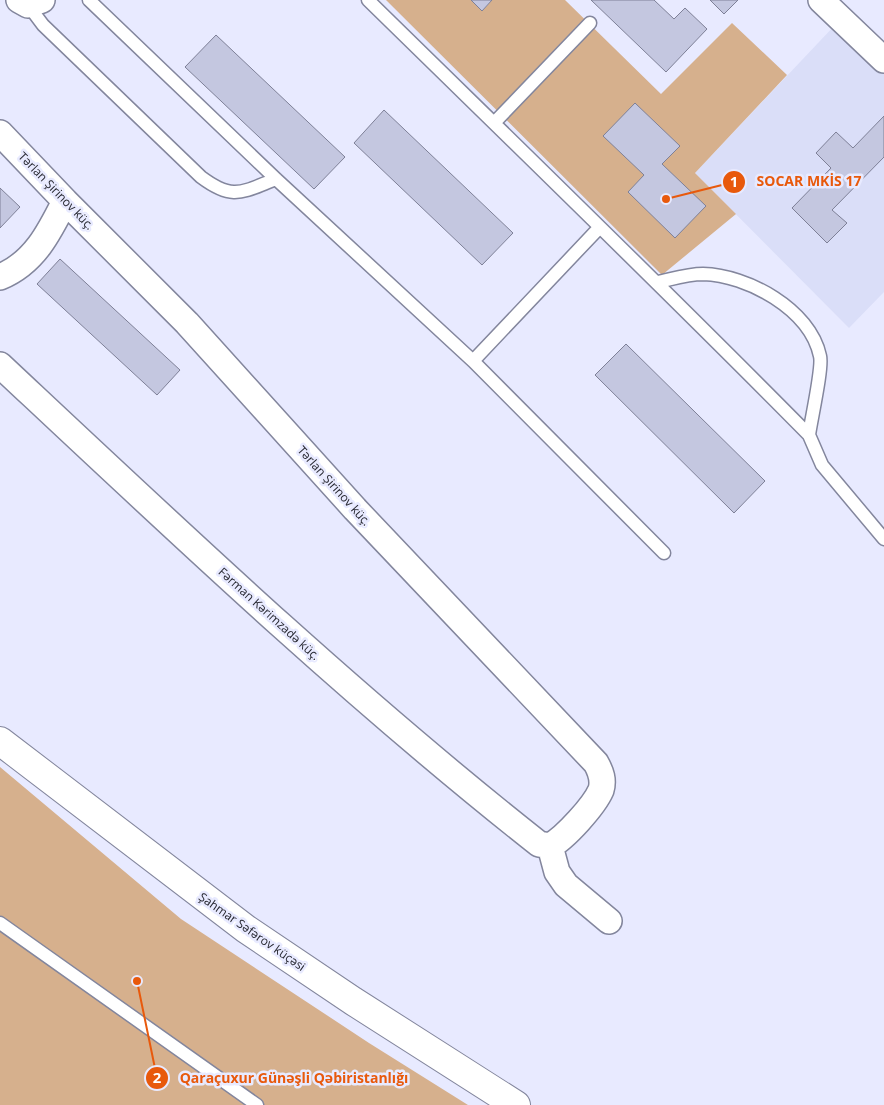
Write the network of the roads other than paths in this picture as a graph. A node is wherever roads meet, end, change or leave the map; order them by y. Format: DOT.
graph roads {
  1 [pos="89,0"];
  2 [pos="368,0"];
  3 [pos="821,0"];
  4 [pos="30,2"];
  5 [pos="590,23"];
  6 [pos="884,60"];
  7 [pos="494,123"];
  8 [pos="0,133"];
  9 [pos="276,179"];
  10 [pos="65,201"];
  11 [pos="598,228"];
  12 [pos="0,277"];
  13 [pos="658,282"];
  14 [pos="473,361"];
  15 [pos="0,364"];
  16 [pos="809,435"];
  17 [pos="884,539"];
  18 [pos="664,553"];
  19 [pos="0,741"];
  20 [pos="550,846"];
  21 [pos="610,921"];
  22 [pos="0,923"];
  23 [pos="257,1105"];
  24 [pos="516,1105"];
  1 -- 9 [label="lane"];
  2 -- 7 [label="lane"];
  3 -- 6 [label="street"];
  4 -- 9 [label="lane"];
  5 -- 7 [label="lane"];
  7 -- 11 [label="lane"];
  8 -- 10 [label="street, Tərlan Şirinov küç."];
  9 -- 14 [label="lane"];
  10 -- 12 [label="street"];
  10 -- 20 [label="street, Tərlan Şirinov küç."];
  11 -- 13 [label="lane"];
  11 -- 14 [label="lane"];
  13 -- 16 [label="lane"];
  13 -- 16 [label="lane"];
  14 -- 18 [label="lane"];
  15 -- 20 [label="street, Fərman Kərimzadə küç."];
  16 -- 17 [label="lane"];
  19 -- 24 [label="main road, Şahmar Səfərov küçəsi"];
  20 -- 21 [label="street"];
  22 -- 23 [label="lane"];
}
